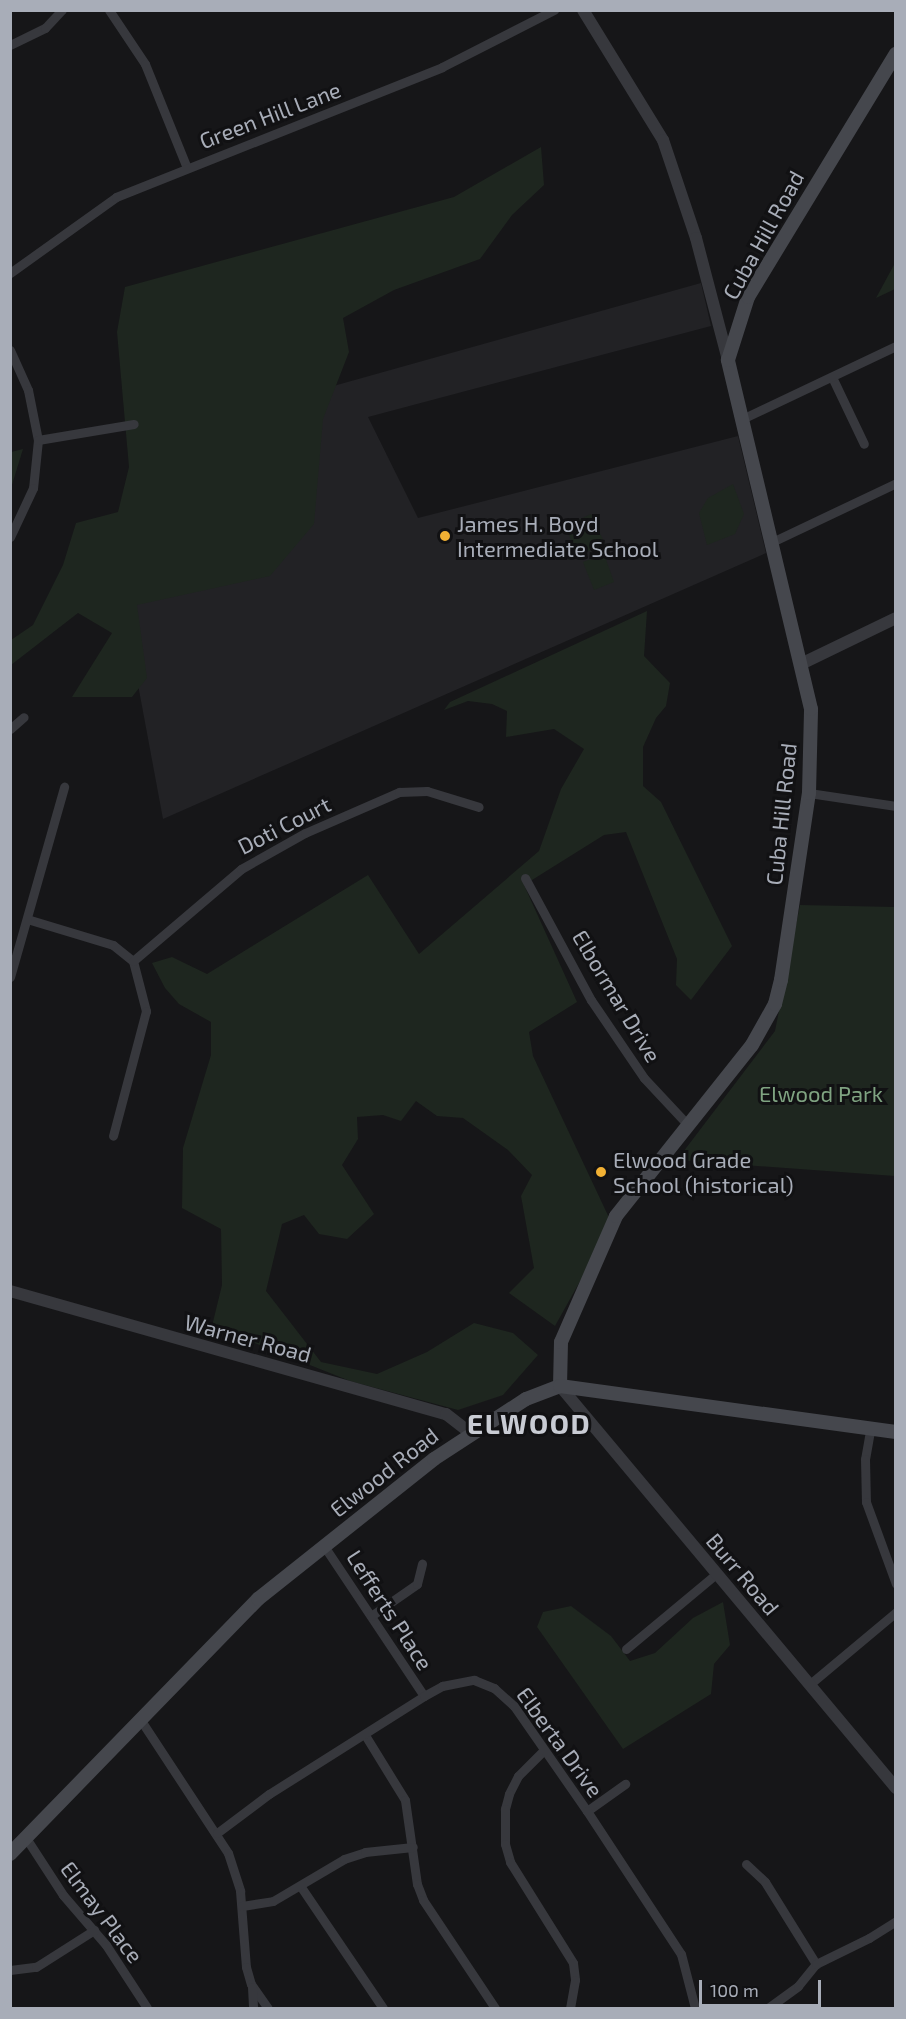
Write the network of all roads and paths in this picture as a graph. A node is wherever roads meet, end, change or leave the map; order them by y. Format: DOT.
graph roads {
  1 [pos="62,10"];
  2 [pos="109,10"];
  3 [pos="554,10"];
  4 [pos="582,10"];
  5 [pos="10,45"];
  6 [pos="896,54"];
  7 [pos="187,168"];
  8 [pos="10,273"];
  9 [pos="896,346"];
  10 [pos="10,350"];
  11 [pos="728,360"];
  12 [pos="15,366"];
  13 [pos="832,377"];
  14 [pos="742,419"];
  15 [pos="134,424"];
  16 [pos="38,440"];
  17 [pos="864,444"];
  18 [pos="896,483"];
  19 [pos="10,537"];
  20 [pos="772,542"];
  21 [pos="896,618"];
  22 [pos="803,663"];
  23 [pos="24,717"];
  24 [pos="10,729"];
  25 [pos="64,787"];
  26 [pos="808,793"];
  27 [pos="896,806"];
  28 [pos="479,807"];
  29 [pos="525,878"];
  30 [pos="27,919"];
  31 [pos="133,961"];
  32 [pos="10,977"];
  33 [pos="688,1125"];
  34 [pos="113,1136"];
  35 [pos="10,1291"];
  36 [pos="560,1386"];
  37 [pos="870,1431"];
  38 [pos="896,1432"];
  39 [pos="470,1433"];
  40 [pos="324,1546"];
  41 [pos="422,1564"];
  42 [pos="716,1574"];
  43 [pos="896,1584"];
  44 [pos="896,1612"];
  45 [pos="371,1616"];
  46 [pos="626,1649"];
  47 [pos="810,1684"];
  48 [pos="424,1696"];
  49 [pos="140,1719"];
  50 [pos="365,1735"];
  51 [pos="544,1750"];
  52 [pos="625,1784"];
  53 [pos="896,1788"];
  54 [pos="587,1811"];
  55 [pos="217,1833"];
  56 [pos="26,1838"];
  57 [pos="413,1847"];
  58 [pos="10,1854"];
  59 [pos="746,1864"];
  60 [pos="301,1887"];
  61 [pos="242,1906"];
  62 [pos="896,1921"];
  63 [pos="94,1930"];
  64 [pos="816,1964"];
  65 [pos="10,1970"];
  66 [pos="251,1984"];
  67 [pos="146,2008"];
  68 [pos="253,2008"];
  69 [pos="268,2008"];
  70 [pos="383,2008"];
  71 [pos="495,2008"];
  72 [pos="570,2008"];
  73 [pos="695,2008"];
  74 [pos="768,2008"];
  1 -- 5 [label="street"];
  2 -- 7 [label="street"];
  3 -- 7 [label="street, Green Hill Lane"];
  4 -- 11 [label="street"];
  6 -- 11 [label="main road, Cuba Hill Road"];
  7 -- 8 [label="street, Green Hill Lane"];
  9 -- 13 [label="street"];
  10 -- 12 [label="street"];
  11 -- 14 [label="main road, Cuba Hill Road"];
  12 -- 16 [label="street"];
  13 -- 14 [label="street"];
  13 -- 17 [label="street"];
  14 -- 20 [label="main road, Cuba Hill Road"];
  15 -- 16 [label="street"];
  16 -- 19 [label="street"];
  18 -- 20 [label="street"];
  20 -- 22 [label="main road, Cuba Hill Road"];
  21 -- 22 [label="street"];
  22 -- 26 [label="main road, Cuba Hill Road"];
  23 -- 24 [label="street"];
  25 -- 30 [label="street"];
  26 -- 27 [label="street"];
  26 -- 33 [label="main road, Cuba Hill Road"];
  28 -- 31 [label="street, Doti Court"];
  29 -- 33 [label="street, Elbormar Drive"];
  30 -- 31 [label="street"];
  30 -- 32 [label="street"];
  31 -- 34 [label="street"];
  33 -- 36 [label="main road, Cuba Hill Road"];
  35 -- 39 [label="street, Warner Road"];
  36 -- 37 [label="main road, Elwood Road"];
  36 -- 39 [label="main road, Elwood Road"];
  36 -- 42 [label="street, Burr Road"];
  37 -- 38 [label="main road, Elwood Road"];
  37 -- 43 [label="street"];
  39 -- 40 [label="main road, Elwood Road"];
  40 -- 45 [label="street, Lefferts Place"];
  40 -- 49 [label="main road, Elwood Road"];
  41 -- 45 [label="street"];
  42 -- 46 [label="street"];
  42 -- 47 [label="street, Burr Road"];
  44 -- 47 [label="street"];
  45 -- 48 [label="street, Lefferts Place"];
  47 -- 53 [label="street, Burr Road"];
  48 -- 50 [label="street, Elberta Drive"];
  48 -- 51 [label="street, Elberta Drive"];
  49 -- 55 [label="street"];
  49 -- 56 [label="main road, Elwood Road"];
  50 -- 55 [label="street, Elberta Drive"];
  50 -- 57 [label="street"];
  51 -- 54 [label="street, Elberta Drive"];
  51 -- 72 [label="street"];
  52 -- 54 [label="street"];
  54 -- 73 [label="street, Elberta Drive"];
  55 -- 61 [label="street"];
  56 -- 58 [label="main road, Elwood Road"];
  56 -- 63 [label="street, Elmay Place"];
  57 -- 60 [label="street"];
  57 -- 71 [label="street"];
  59 -- 64 [label="street"];
  60 -- 61 [label="street"];
  60 -- 70 [label="street"];
  61 -- 66 [label="street"];
  62 -- 64 [label="street"];
  63 -- 65 [label="street"];
  63 -- 67 [label="street, Elmay Place"];
  64 -- 74 [label="street"];
  66 -- 68 [label="street"];
  66 -- 69 [label="street"];
}
